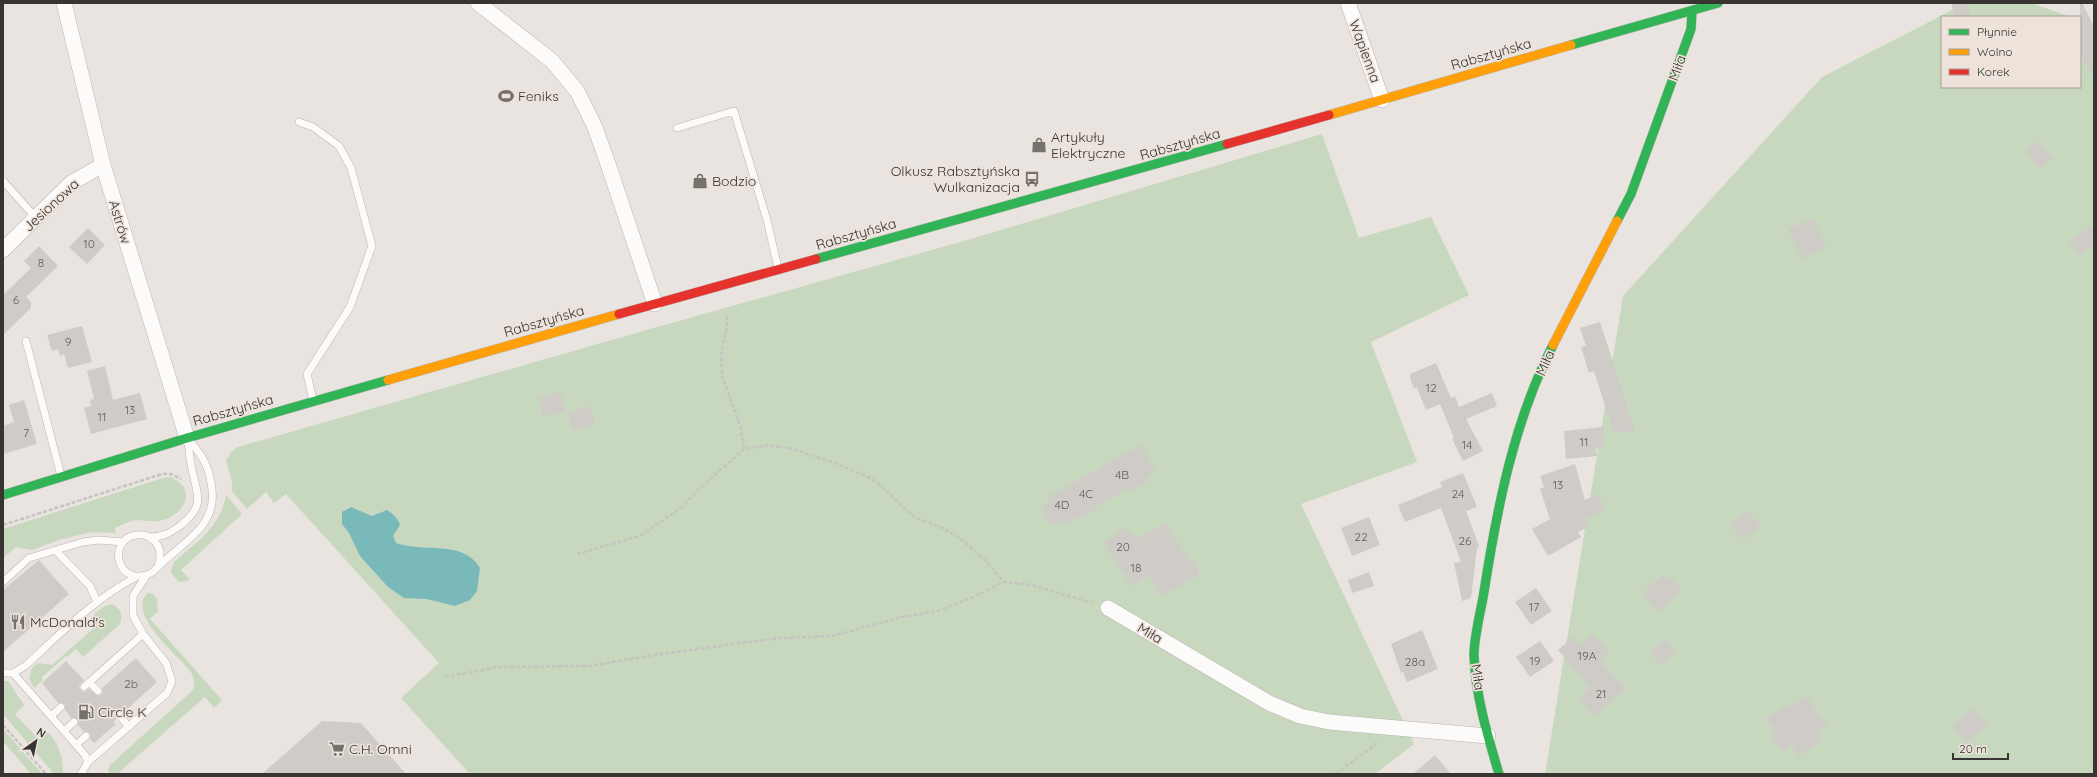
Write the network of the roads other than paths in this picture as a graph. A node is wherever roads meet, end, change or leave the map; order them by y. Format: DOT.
graph roads {
  1 [pos="64,3"];
  2 [pos="478,3"];
  3 [pos="1348,3"];
  4 [pos="1718,3"];
  5 [pos="1692,11"];
  6 [pos="1382,100"];
  7 [pos="299,122"];
  8 [pos="677,128"];
  9 [pos="103,165"];
  10 [pos="3,181"];
  11 [pos="36,218"];
  12 [pos="3,250"];
  13 [pos="779,270"];
  14 [pos="655,304"];
  15 [pos="26,341"];
  16 [pos="314,402"];
  17 [pos="187,438"];
  18 [pos="61,476"];
  19 [pos="3,495"];
  20 [pos="150,537"];
  21 [pos="123,542"];
  22 [pos="56,551"];
  23 [pos="158,566"];
  24 [pos="146,576"];
  25 [pos="136,577"];
  26 [pos="3,582"];
  27 [pos="97,602"];
  28 [pos="1108,608"];
  29 [pos="143,634"];
  30 [pos="14,672"];
  31 [pos="3,673"];
  32 [pos="98,691"];
  33 [pos="61,707"];
  34 [pos="119,715"];
  35 [pos="51,716"];
  36 [pos="74,722"];
  37 [pos="129,727"];
  38 [pos="64,730"];
  39 [pos="86,736"];
  40 [pos="1488,736"];
  41 [pos="76,745"];
  42 [pos="88,762"];
  43 [pos="81,774"];
  44 [pos="1500,774"];
  1 -- 9 [label="street, Astrów"];
  2 -- 14 [label="street"];
  3 -- 6 [label="street, Wapienna"];
  4 -- 5 [label="street, Rabsztyńska"];
  5 -- 6 [label="street, Rabsztyńska"];
  5 -- 40 [label="street, Miła"];
  6 -- 13 [label="street, Rabsztyńska"];
  7 -- 16 [label="lane"];
  8 -- 13 [label="lane"];
  9 -- 11 [label="street, Jesionowa"];
  9 -- 17 [label="street, Astrów"];
  10 -- 11 [label="lane"];
  11 -- 12 [label="street, Jesionowa"];
  13 -- 14 [label="street, Rabsztyńska"];
  14 -- 16 [label="street, Rabsztyńska"];
  15 -- 18 [label="lane"];
  16 -- 17 [label="street, Rabsztyńska"];
  17 -- 18 [label="street, Rabsztyńska"];
  17 -- 20 [label="lane"];
  17 -- 23 [label="lane"];
  18 -- 19 [label="street, Rabsztyńska"];
  20 -- 21 [label="lane"];
  20 -- 23 [label="lane"];
  21 -- 22 [label="lane"];
  21 -- 25 [label="lane"];
  22 -- 26 [label="lane"];
  22 -- 27 [label="lane"];
  23 -- 24 [label="lane"];
  24 -- 25 [label="lane"];
  24 -- 29 [label="lane"];
  25 -- 27 [label="lane"];
  27 -- 30 [label="lane"];
  28 -- 40 [label="street, Miła"];
  29 -- 32 [label="lane"];
  29 -- 37 [label="lane"];
  30 -- 31 [label="lane"];
  30 -- 35 [label="lane"];
  33 -- 35 [label="lane"];
  34 -- 37 [label="lane"];
  35 -- 38 [label="lane"];
  36 -- 38 [label="lane"];
  37 -- 42 [label="lane"];
  38 -- 41 [label="lane"];
  39 -- 41 [label="lane"];
  40 -- 44 [label="street, Miła"];
  41 -- 42 [label="lane"];
  42 -- 43 [label="lane"];
}
